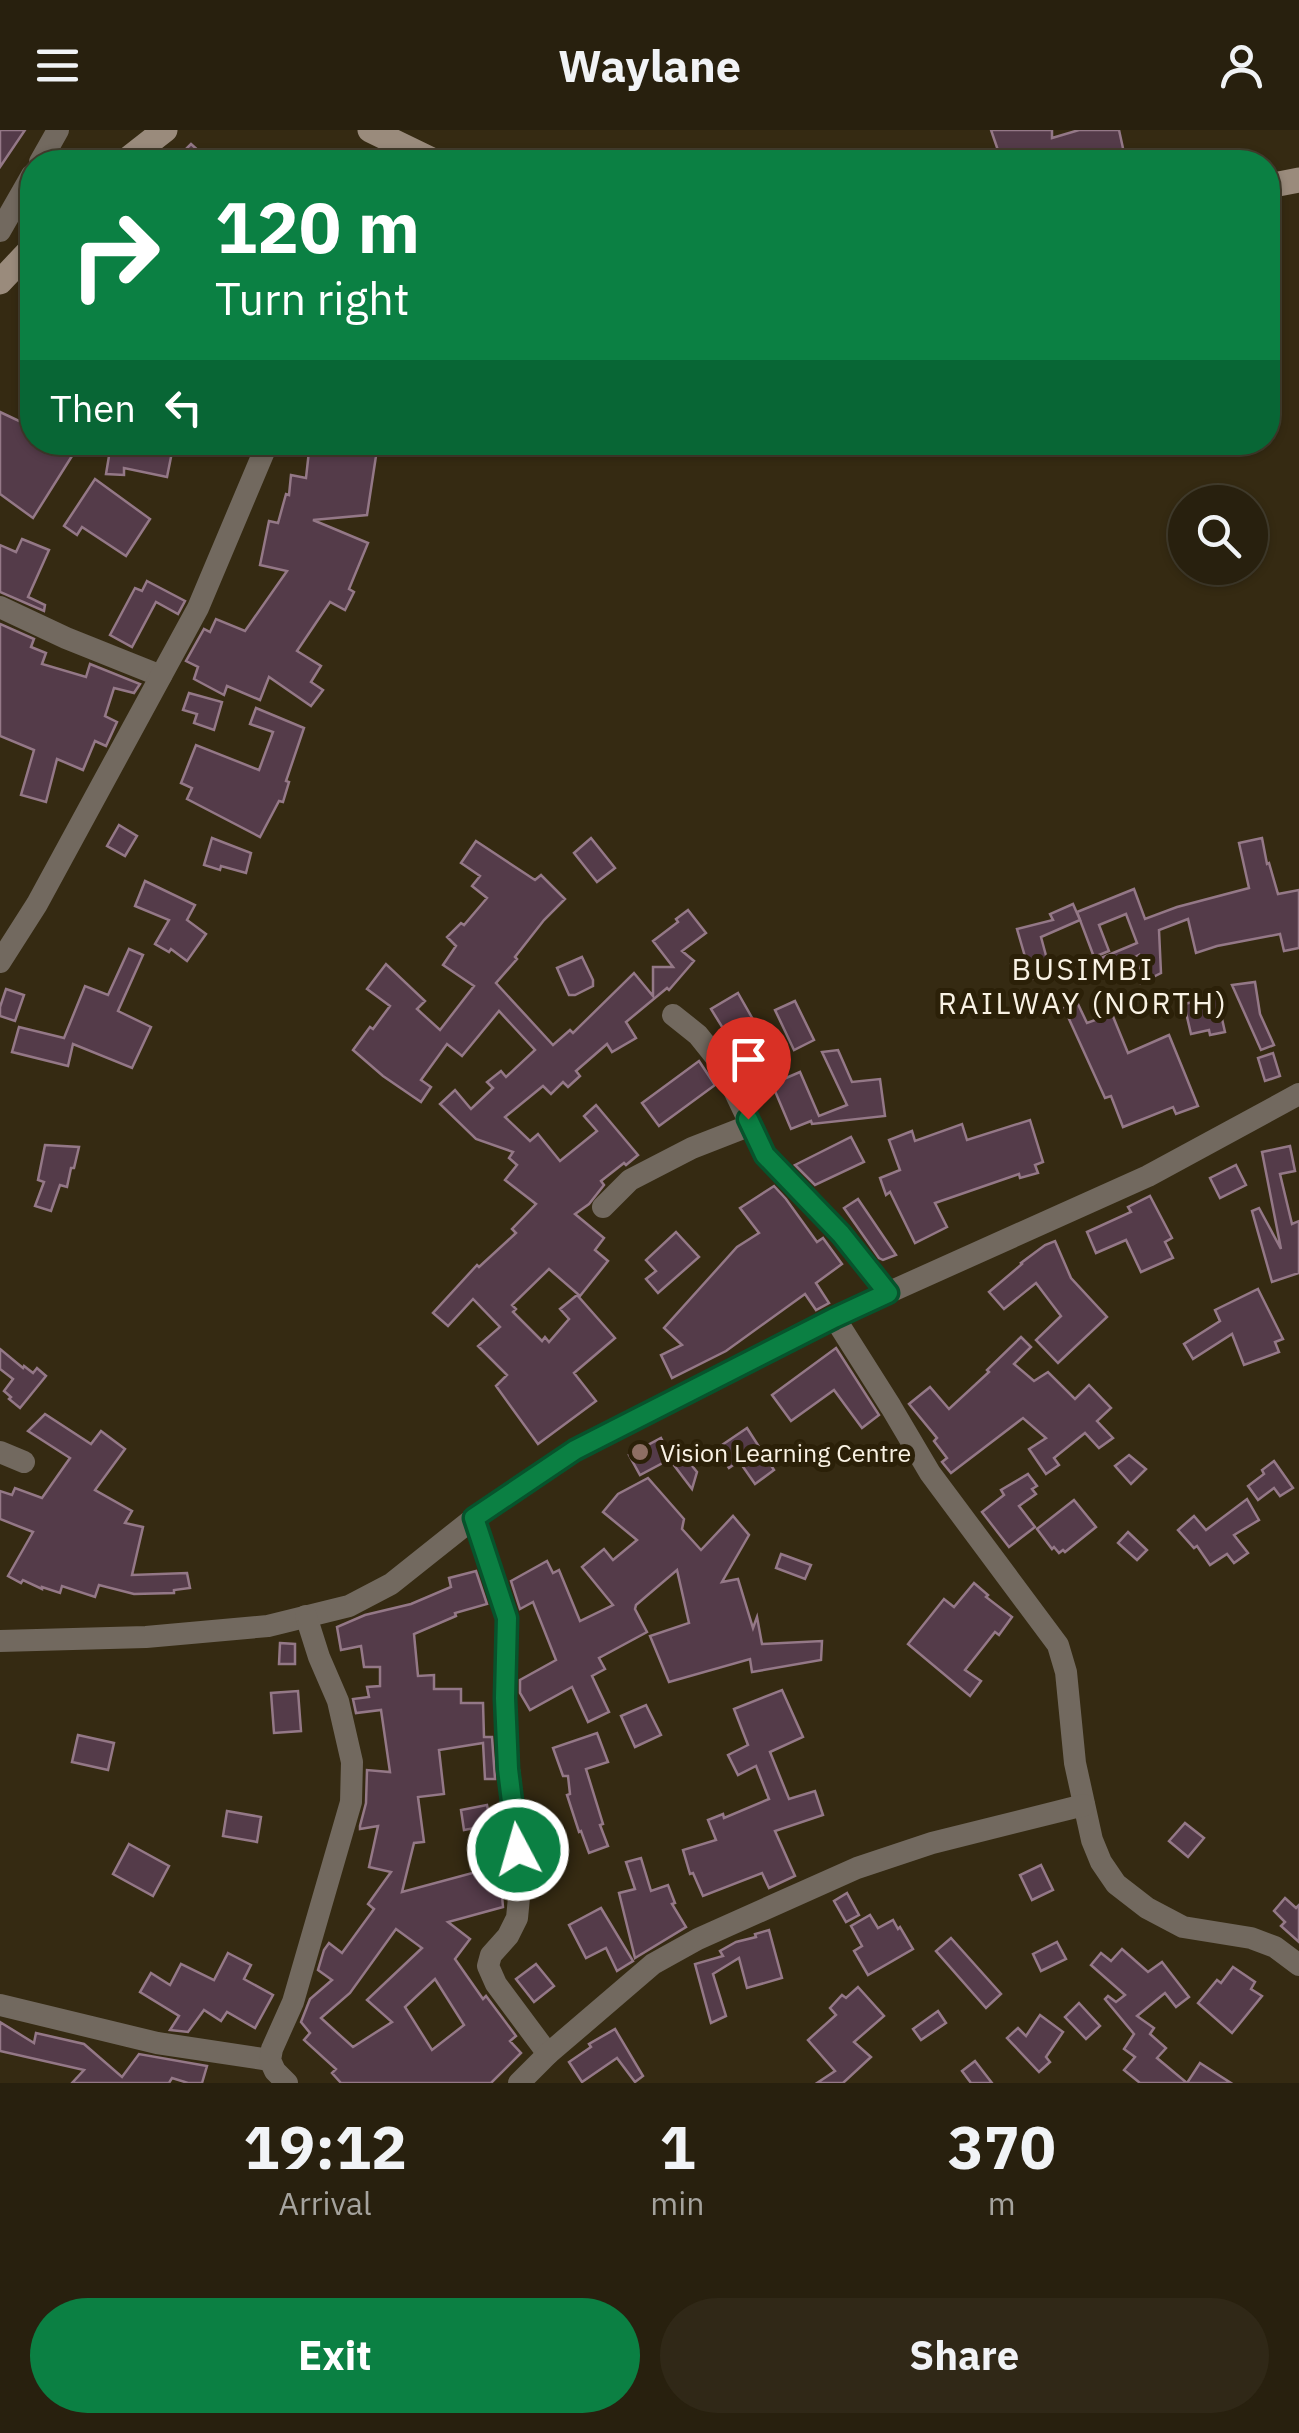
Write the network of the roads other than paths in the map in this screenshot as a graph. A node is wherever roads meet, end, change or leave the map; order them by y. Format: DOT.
graph roads {
  1 [pos="164,130"];
  2 [pos="370,130"];
  3 [pos="139,150"];
  4 [pos="411,150"];
  5 [pos="20,196"];
  6 [pos="0,231"];
  7 [pos="20,261"];
  8 [pos="0,282"];
  9 [pos="263,455"];
  10 [pos="0,607"];
  11 [pos="161,676"];
  12 [pos="0,962"];
  13 [pos="673,1015"];
  14 [pos="1299,1094"];
  15 [pos="751,1125"];
  16 [pos="603,1207"];
  17 [pos="888,1293"];
  18 [pos="834,1318"];
  19 [pos="0,1452"];
  20 [pos="24,1462"];
  21 [pos="474,1518"];
  22 [pos="306,1616"];
  23 [pos="0,1641"];
  24 [pos="1084,1805"];
  25 [pos="1299,1965"];
  26 [pos="0,2004"];
  27 [pos="548,2054"];
  28 [pos="270,2060"];
  29 [pos="287,2083"];
  30 [pos="519,2083"];
  1 -- 3 [label="main road"];
  2 -- 4 [label="main road"];
  5 -- 6 [label="street"];
  7 -- 8 [label="main road"];
  9 -- 11 [label="street"];
  10 -- 11 [label="street"];
  11 -- 12 [label="street"];
  13 -- 15 [label="street"];
  14 -- 17 [label="street"];
  15 -- 16 [label="street"];
  15 -- 17 [label="street"];
  17 -- 18 [label="street"];
  18 -- 21 [label="street"];
  18 -- 24 [label="street"];
  19 -- 20 [label="street"];
  21 -- 22 [label="street"];
  21 -- 27 [label="street"];
  22 -- 23 [label="street"];
  22 -- 28 [label="street"];
  24 -- 25 [label="street"];
  24 -- 27 [label="street"];
  26 -- 28 [label="street"];
  27 -- 30 [label="street"];
  28 -- 29 [label="street"];
}
